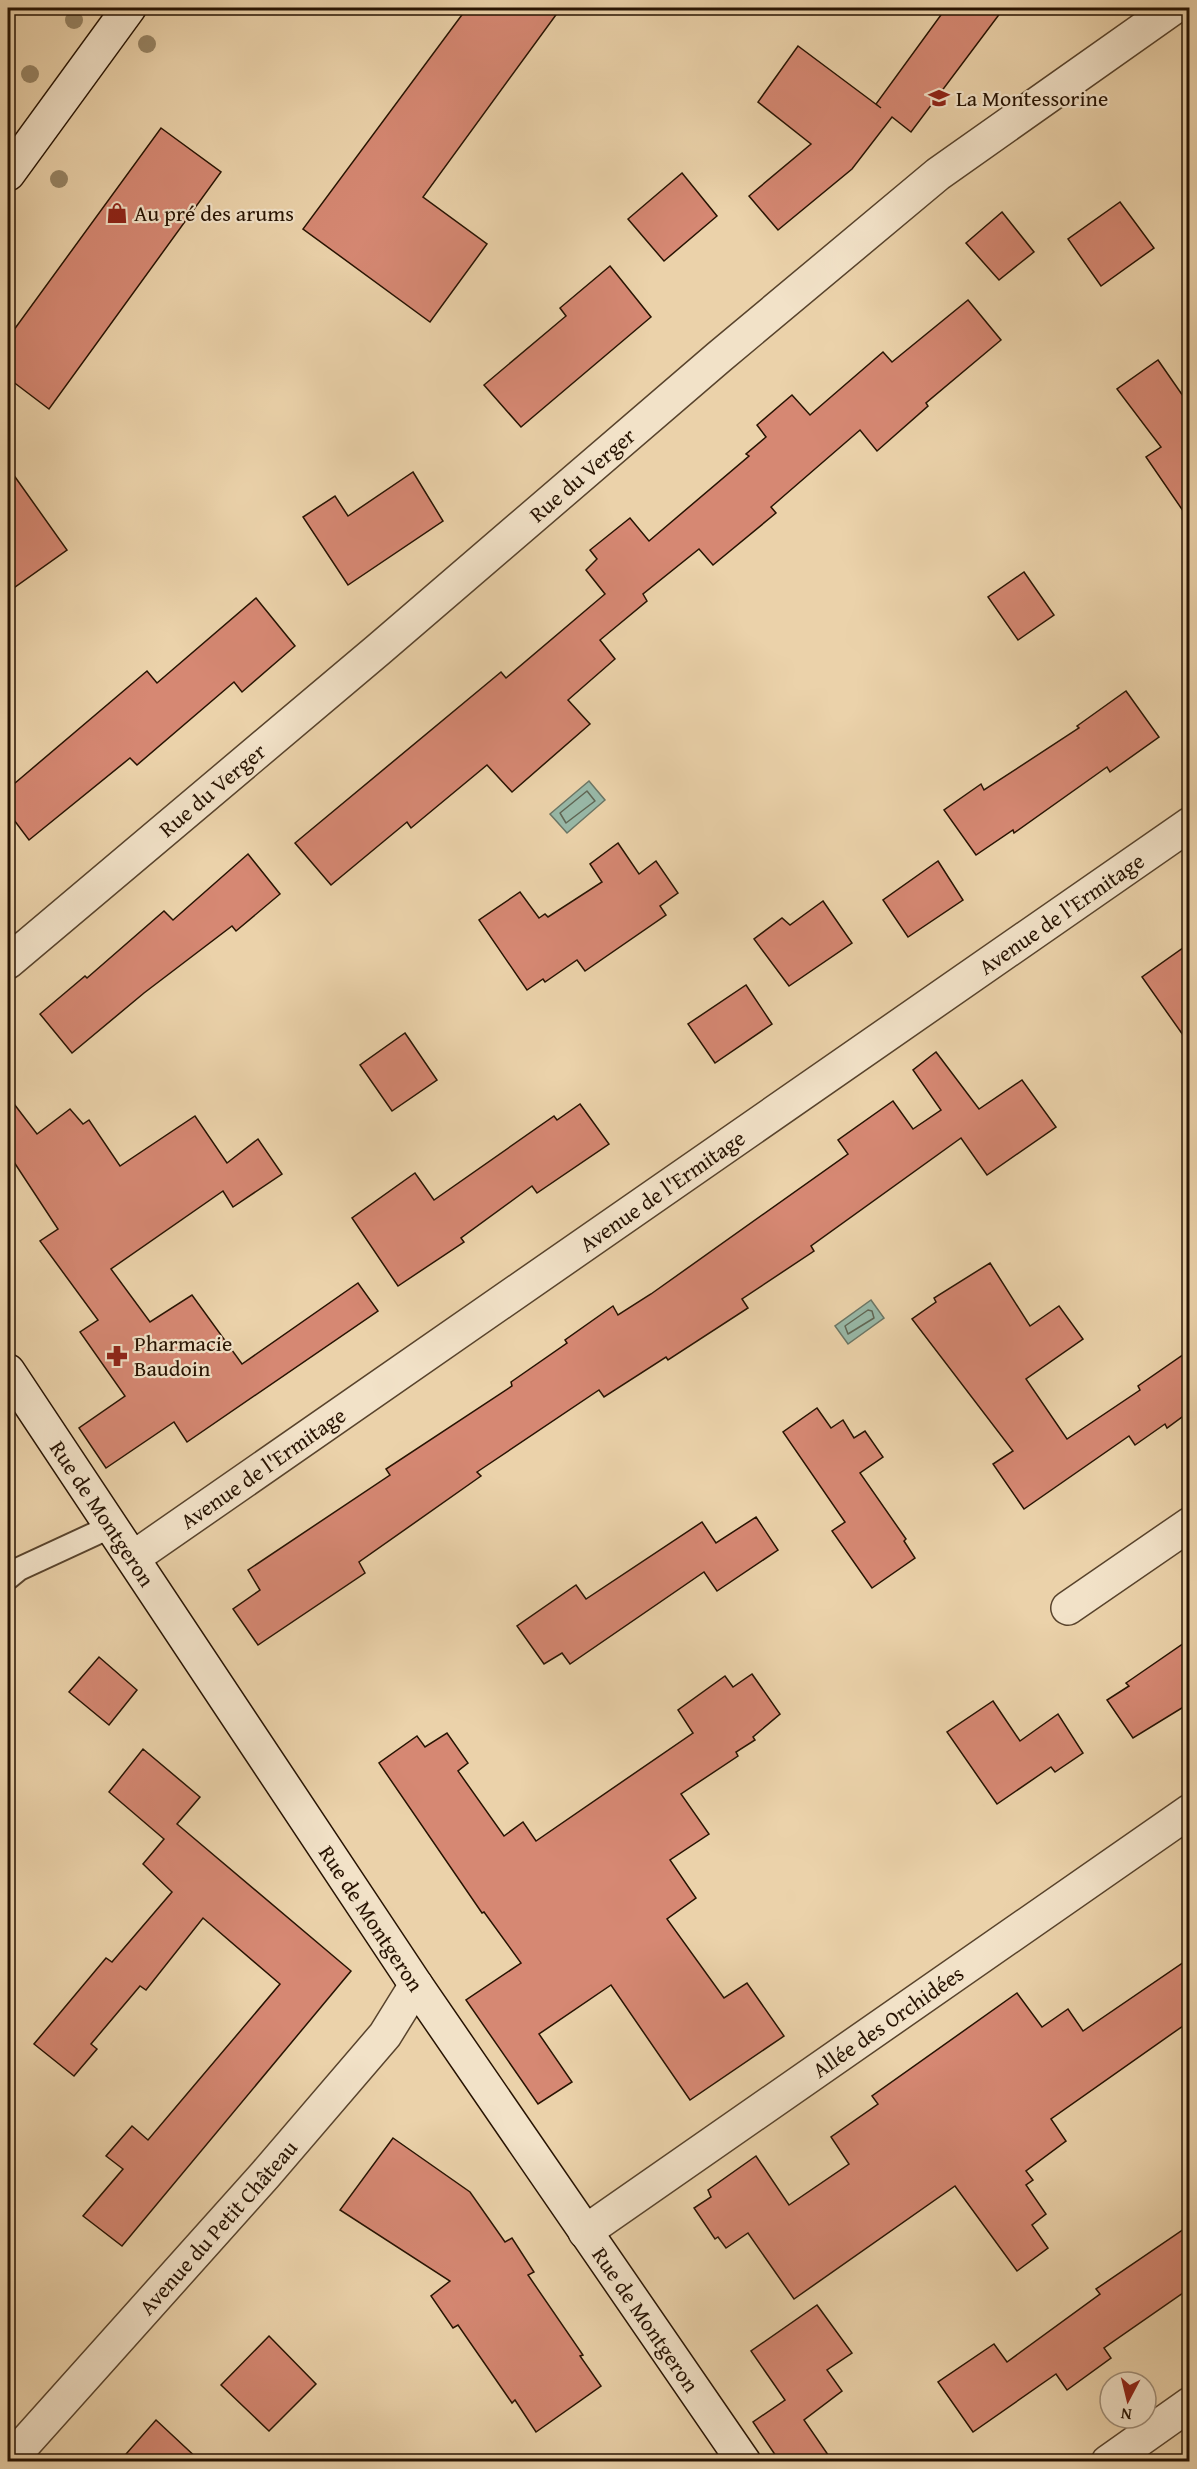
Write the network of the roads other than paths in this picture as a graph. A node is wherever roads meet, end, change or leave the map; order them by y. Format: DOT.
graph roads {
  1 [pos="129,8"];
  2 [pos="1171,8"];
  3 [pos="8,174"];
  4 [pos="1190,824"];
  5 [pos="8,962"];
  6 [pos="8,1371"];
  7 [pos="1190,1524"];
  8 [pos="112,1526"];
  9 [pos="133,1558"];
  10 [pos="8,1578"];
  11 [pos="1068,1608"];
  12 [pos="1190,1811"];
  13 [pos="416,1985"];
  14 [pos="585,2232"];
  15 [pos="1190,2404"];
  16 [pos="8,2462"];
  17 [pos="744,2462"];
  18 [pos="1108,2462"];
  1 -- 3 [label="street"];
  2 -- 5 [label="street, Rue du Verger"];
  4 -- 9 [label="street, Avenue de l'Ermitage"];
  6 -- 8 [label="street, Rue de Montgeron"];
  7 -- 11 [label="street"];
  8 -- 9 [label="street, Rue de Montgeron"];
  8 -- 10 [label="lane"];
  9 -- 13 [label="street, Rue de Montgeron"];
  12 -- 14 [label="street, Allée des Orchidées"];
  13 -- 14 [label="street, Rue de Montgeron"];
  13 -- 16 [label="street, Avenue du Petit Château"];
  14 -- 17 [label="street, Rue de Montgeron"];
  15 -- 18 [label="street"];
}
